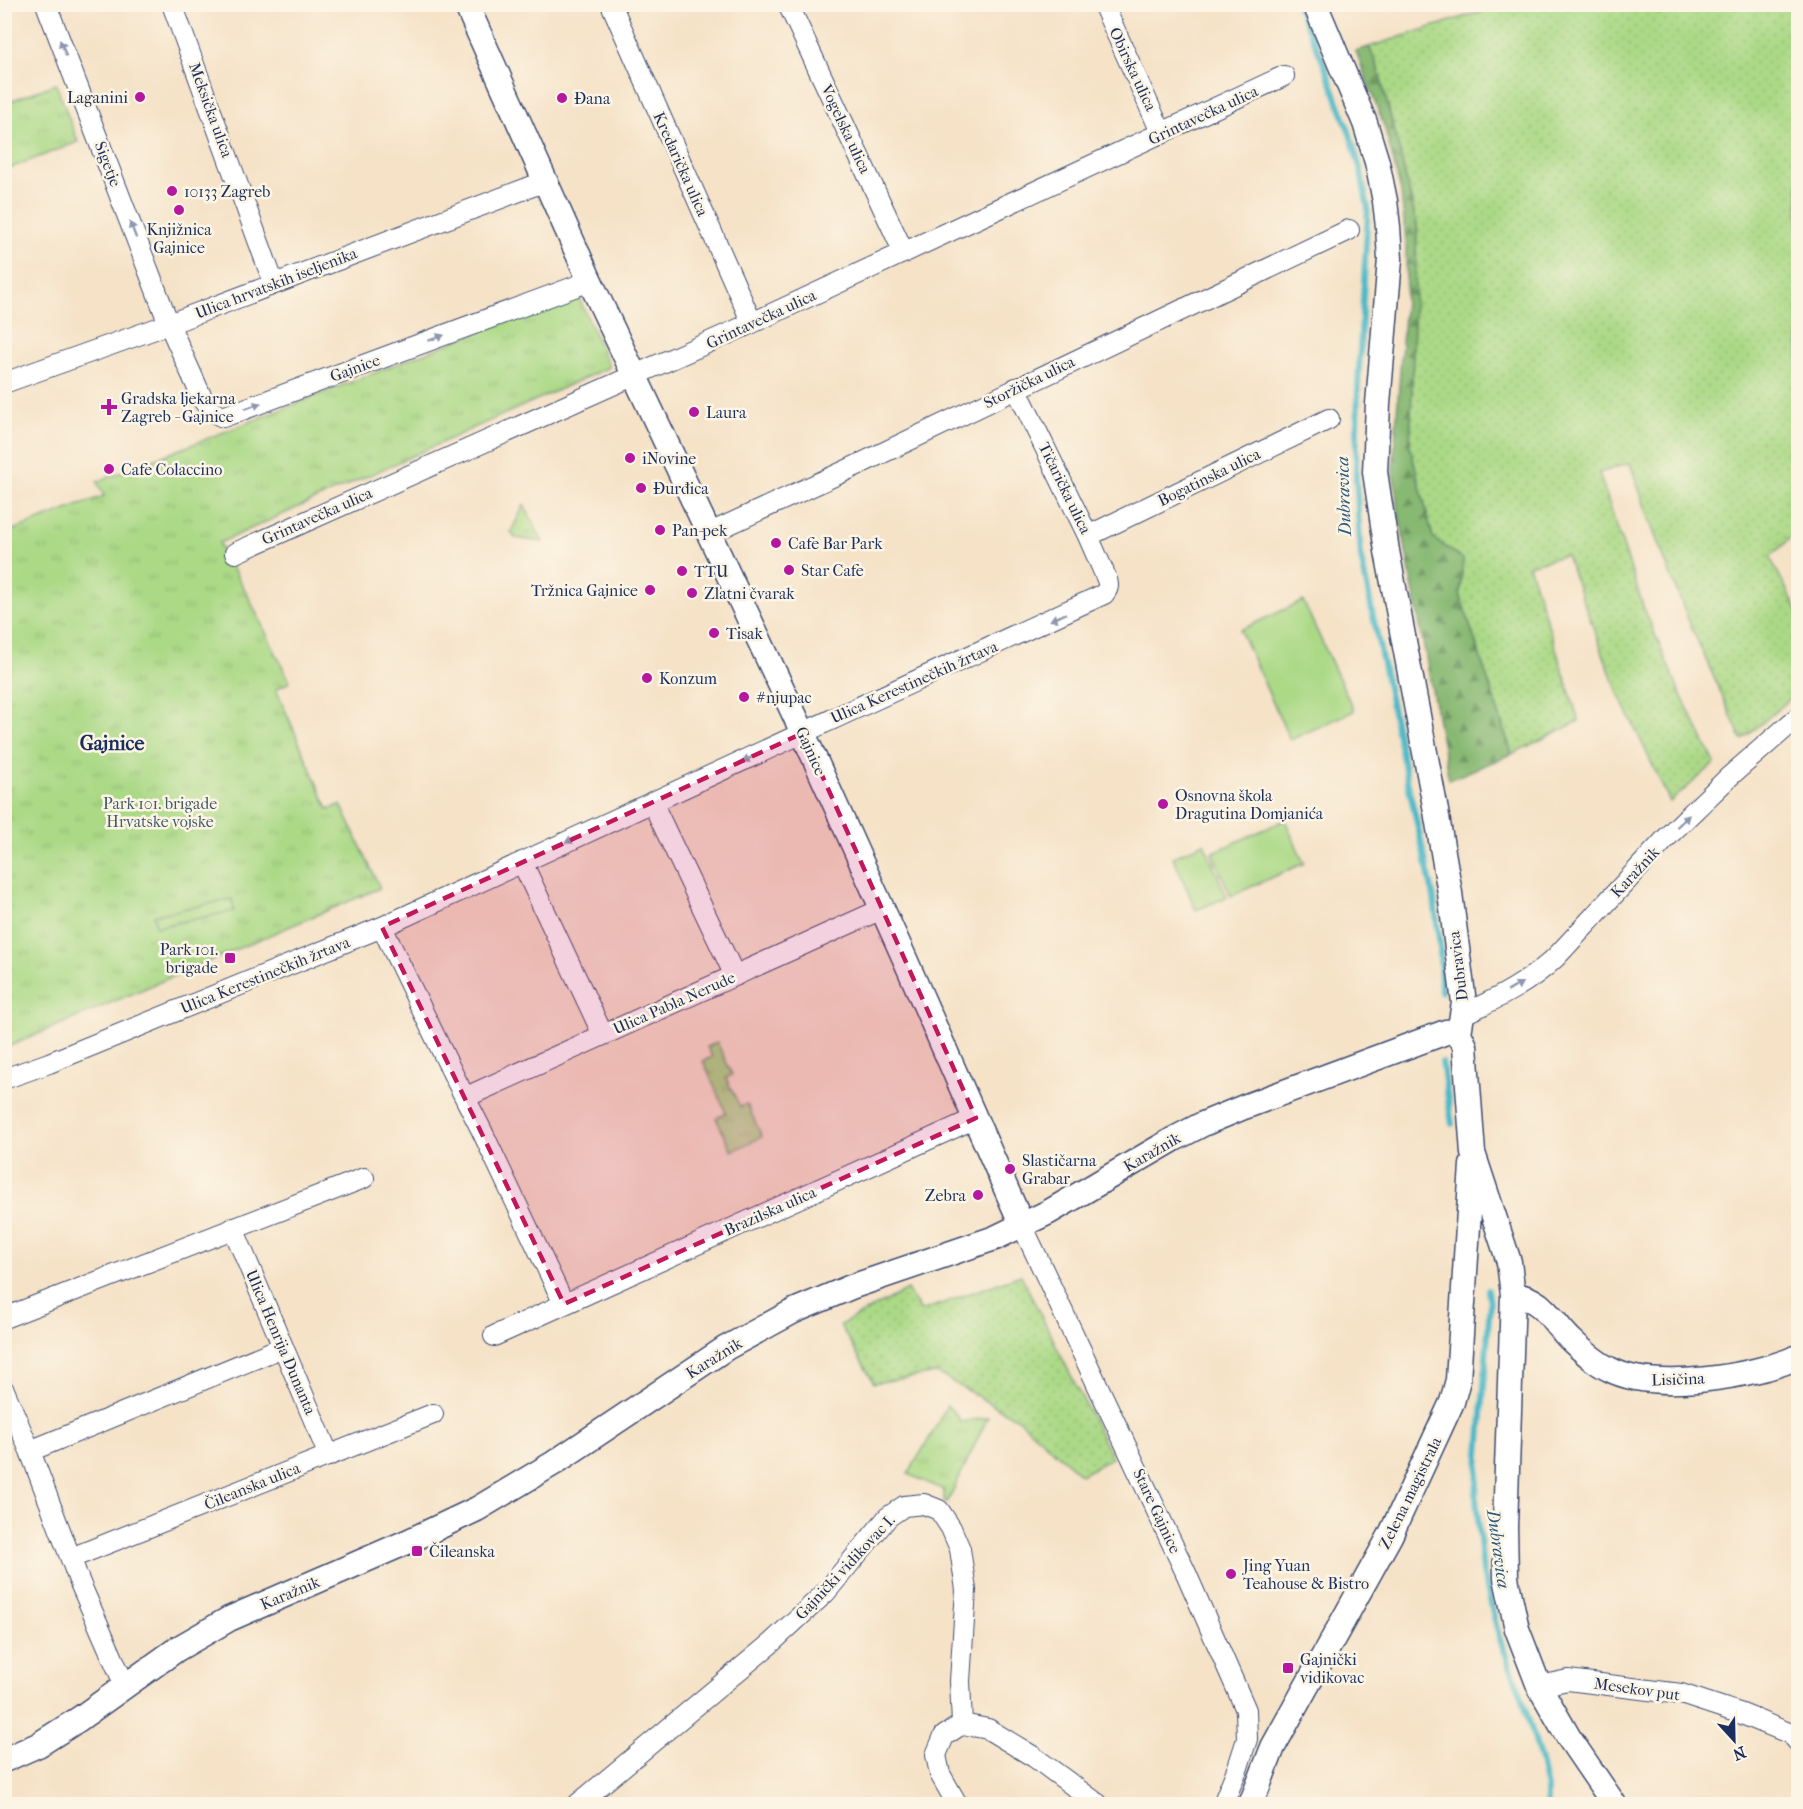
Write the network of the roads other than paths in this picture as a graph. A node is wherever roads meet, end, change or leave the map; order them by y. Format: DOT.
graph roads {
  1 [pos="46,4"];
  2 [pos="172,4"];
  3 [pos="466,4"];
  4 [pos="611,4"];
  5 [pos="788,4"];
  6 [pos="1103,4"];
  7 [pos="1315,4"];
  8 [pos="1284,76"];
  9 [pos="1162,134"];
  10 [pos="546,181"];
  11 [pos="1348,230"];
  12 [pos="904,253"];
  13 [pos="590,281"];
  14 [pos="274,284"];
  15 [pos="169,324"];
  16 [pos="752,324"];
  17 [pos="636,376"];
  18 [pos="4,383"];
  19 [pos="1016,388"];
  20 [pos="1329,419"];
  21 [pos="710,533"];
  22 [pos="1088,536"];
  23 [pos="235,553"];
  24 [pos="1108,589"];
  25 [pos="1798,717"];
  26 [pos="803,733"];
  27 [pos="652,802"];
  28 [pos="522,862"];
  29 [pos="882,909"];
  30 [pos="382,927"];
  31 [pos="735,976"];
  32 [pos="1461,1023"];
  33 [pos="603,1035"];
  34 [pos="4,1079"];
  35 [pos="466,1097"];
  36 [pos="976,1118"];
  37 [pos="1473,1153"];
  38 [pos="364,1178"];
  39 [pos="1022,1225"];
  40 [pos="233,1228"];
  41 [pos="1466,1256"];
  42 [pos="1509,1262"];
  43 [pos="1513,1294"];
  44 [pos="564,1304"];
  45 [pos="4,1318"];
  46 [pos="494,1336"];
  47 [pos="283,1347"];
  48 [pos="1798,1357"];
  49 [pos="4,1390"];
  50 [pos="433,1414"];
  51 [pos="30,1451"];
  52 [pos="330,1456"];
  53 [pos="71,1558"];
  54 [pos="125,1686"];
  55 [pos="1539,1686"];
  56 [pos="962,1724"];
  57 [pos="1798,1742"];
  58 [pos="4,1760"];
  59 [pos="578,1804"];
  60 [pos="957,1804"];
  61 [pos="1098,1804"];
  62 [pos="1223,1804"];
  63 [pos="1251,1804"];
  64 [pos="1614,1804"];
  15 -- 1 [label="street, Sigetje, one-way"];
  2 -- 14 [label="street, Meksička ulica"];
  3 -- 10 [label="street, Gajnice"];
  4 -- 16 [label="street, Kredarička ulica"];
  5 -- 12 [label="street, Vogelska ulica"];
  6 -- 9 [label="street, Obirska ulica"];
  7 -- 32 [label="street, Dubravica"];
  8 -- 9 [label="street, Grintavečka ulica"];
  9 -- 12 [label="street, Grintavečka ulica"];
  10 -- 13 [label="street, Gajnice"];
  10 -- 14 [label="street, Ulica hrvatskih iseljenika"];
  11 -- 19 [label="street, Storžička ulica"];
  12 -- 16 [label="street, Grintavečka ulica"];
  15 -- 13 [label="street, Gajnice, one-way"];
  13 -- 17 [label="street, Gajnice"];
  14 -- 15 [label="street, Ulica hrvatskih iseljenika"];
  15 -- 18 [label="street, Ulica hrvatskih iseljenika"];
  16 -- 17 [label="street, Grintavečka ulica"];
  17 -- 21 [label="street, Gajnice"];
  17 -- 23 [label="street, Grintavečka ulica"];
  19 -- 21 [label="street, Storžička ulica"];
  19 -- 22 [label="street, Tičarička ulica"];
  20 -- 22 [label="street, Bogatinska ulica"];
  21 -- 26 [label="street, Gajnice"];
  22 -- 24 [label="street, Tičarička ulica"];
  24 -- 26 [label="street, Ulica Kerestinečkih žrtava, one-way"];
  32 -- 25 [label="street, Karažnik, one-way"];
  26 -- 27 [label="street, Ulica Kerestinečkih žrtava, one-way"];
  26 -- 29 [label="street, Gajnice"];
  27 -- 28 [label="street, Ulica Kerestinečkih žrtava, one-way"];
  27 -- 31 [label="street"];
  28 -- 30 [label="street, Ulica Kerestinečkih žrtava"];
  28 -- 33 [label="street"];
  29 -- 31 [label="street, Ulica Pabla Nerude"];
  29 -- 36 [label="street, Gajnice"];
  30 -- 34 [label="street, Ulica Kerestinečkih žrtava"];
  30 -- 35 [label="street"];
  31 -- 33 [label="street, Ulica Pabla Nerude"];
  32 -- 37 [label="street, Dubravica"];
  32 -- 39 [label="street, Karažnik"];
  33 -- 35 [label="street, Ulica Pabla Nerude"];
  35 -- 44 [label="street"];
  36 -- 39 [label="street, Gajnice"];
  36 -- 44 [label="street, Brazilska ulica"];
  37 -- 41 [label="street, Zelena magistrala"];
  37 -- 42 [label="street, Dubravica"];
  38 -- 40 [label="street"];
  39 -- 54 [label="street, Karažnik"];
  39 -- 62 [label="street, Stare Gajnice"];
  40 -- 45 [label="street"];
  40 -- 47 [label="street, Ulica Henrija Dunanta"];
  41 -- 42 [label="street"];
  41 -- 63 [label="street, Zelena magistrala"];
  42 -- 43 [label="street, Dubravica"];
  43 -- 48 [label="street, Lisičina"];
  43 -- 55 [label="street, Dubravica"];
  44 -- 46 [label="street, Brazilska ulica"];
  47 -- 51 [label="street"];
  47 -- 52 [label="street, Ulica Henrija Dunanta"];
  49 -- 51 [label="street"];
  50 -- 52 [label="street, Čileanska ulica"];
  51 -- 53 [label="street"];
  52 -- 53 [label="street, Čileanska ulica"];
  53 -- 54 [label="street"];
  54 -- 58 [label="street, Karažnik"];
  55 -- 57 [label="street, Mesekov put"];
  55 -- 64 [label="street, Dubravica"];
  56 -- 59 [label="street, Gajnički vidikovac I."];
  56 -- 60 [label="street"];
  56 -- 61 [label="street"];
}
